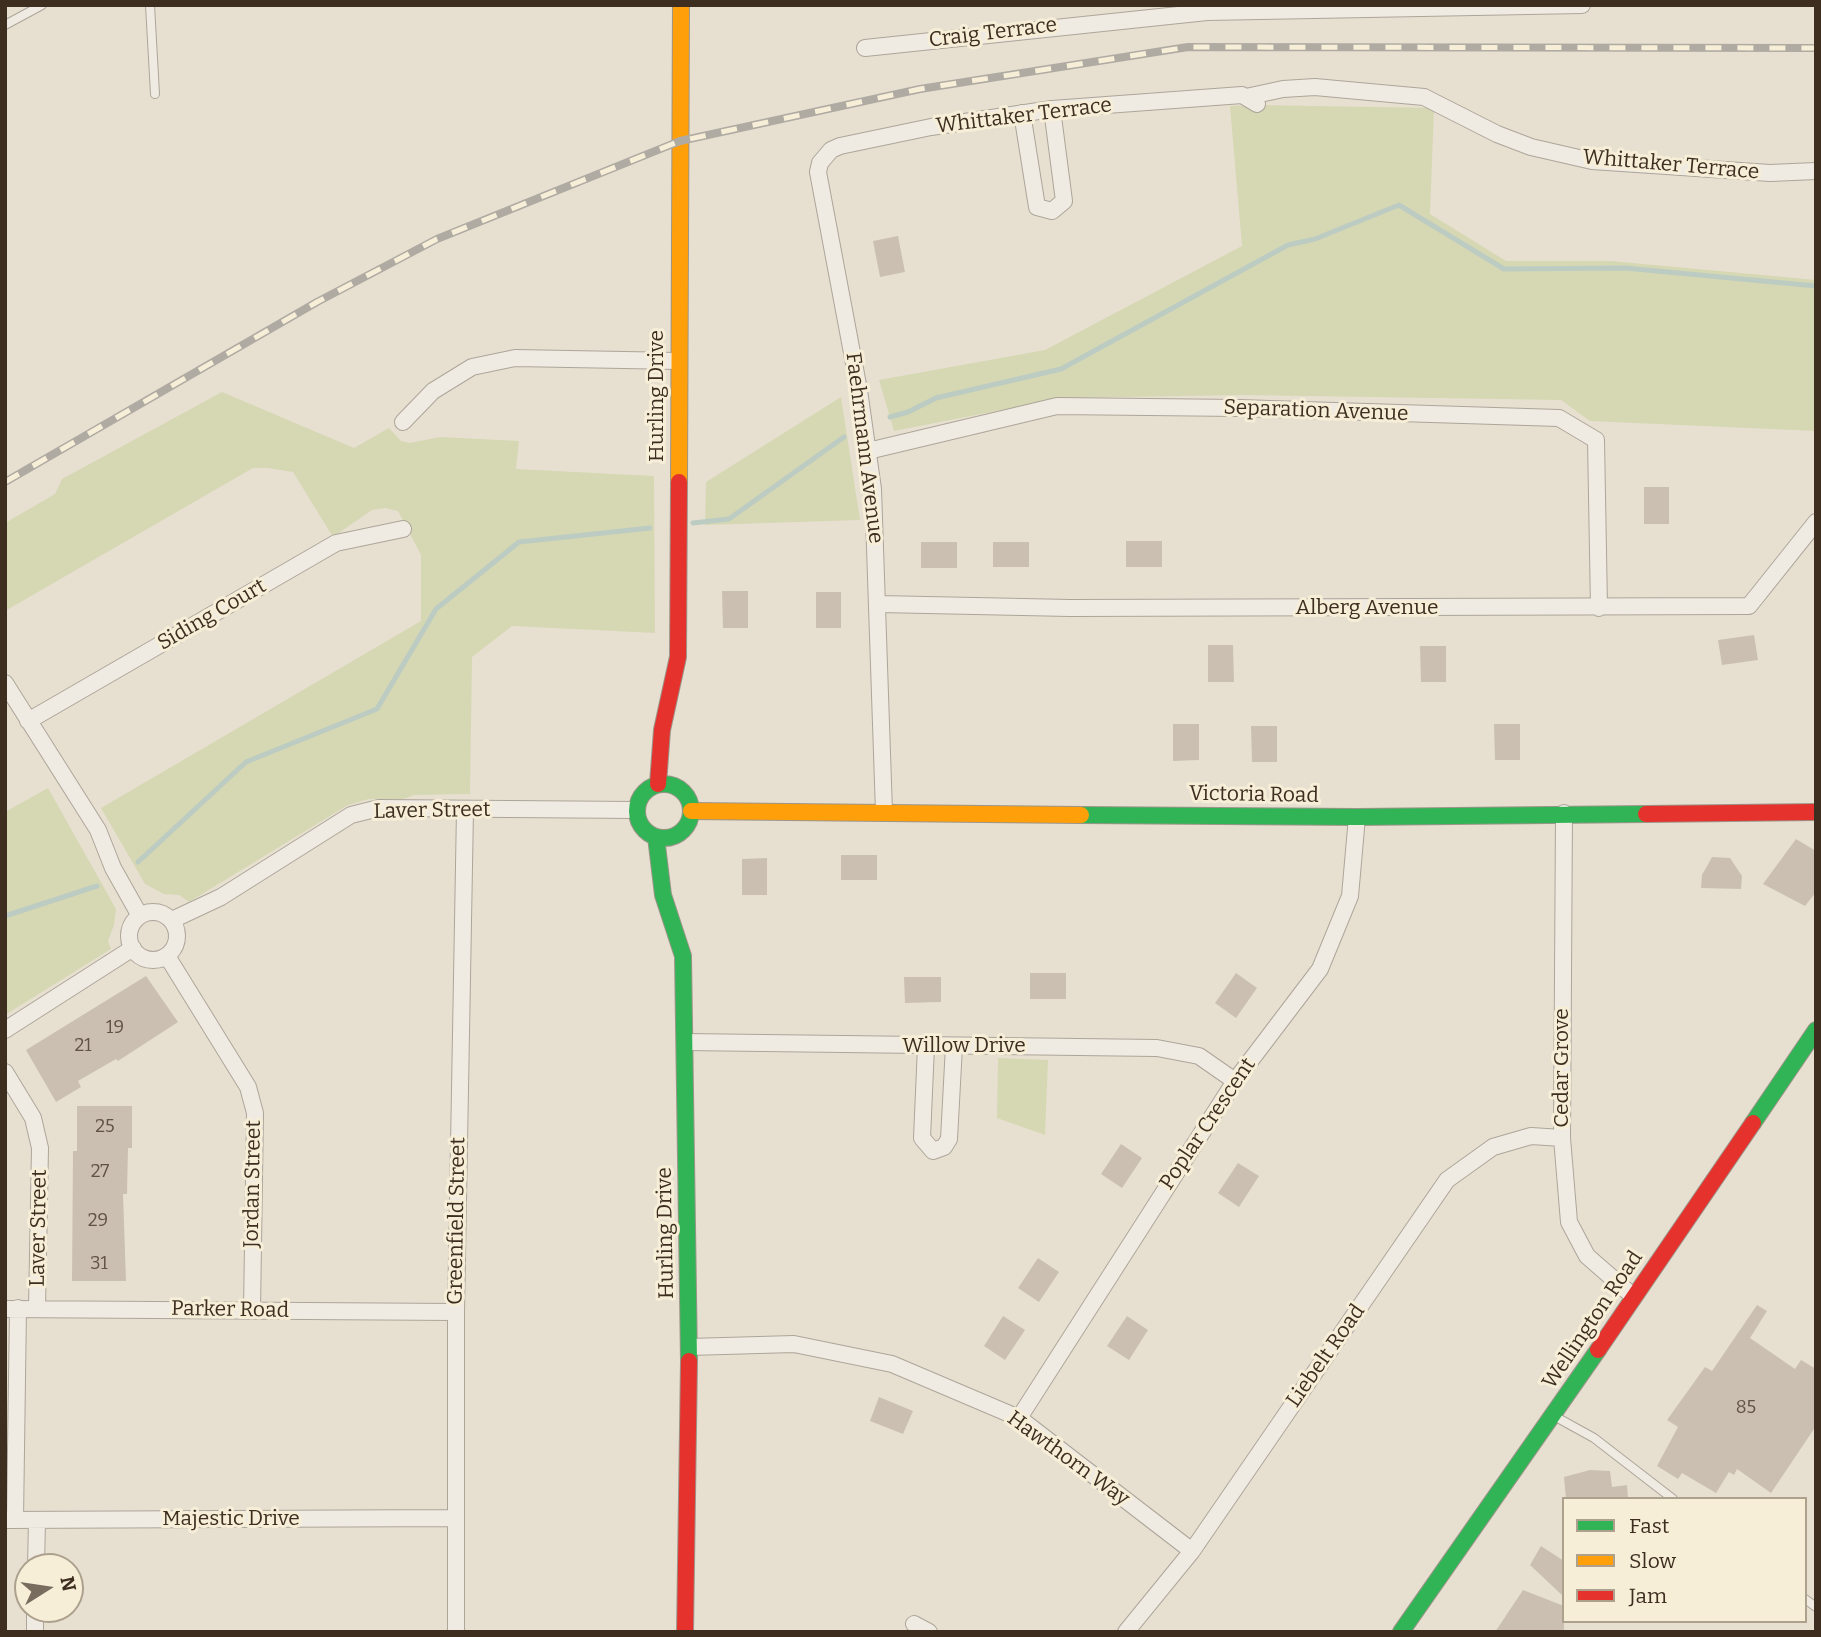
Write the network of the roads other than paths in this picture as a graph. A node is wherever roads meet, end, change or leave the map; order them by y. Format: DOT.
graph roads {
  1 [pos="40,5"];
  2 [pos="150,5"];
  3 [pos="681,5"];
  4 [pos="1582,5"];
  5 [pos="5,25"];
  6 [pos="865,48"];
  7 [pos="155,94"];
  8 [pos="1052,109"];
  9 [pos="1022,113"];
  10 [pos="1816,171"];
  11 [pos="818,172"];
  12 [pos="678,361"];
  13 [pos="403,422"];
  14 [pos="868,451"];
  15 [pos="1816,522"];
  16 [pos="402,528"];
  17 [pos="879,604"];
  18 [pos="1600,608"];
  19 [pos="5,683"];
  20 [pos="28,721"];
  21 [pos="658,785"];
  22 [pos="465,810"];
  23 [pos="637,810"];
  24 [pos="691,811"];
  25 [pos="884,812"];
  26 [pos="1816,812"];
  27 [pos="1564,813"];
  28 [pos="1357,817"];
  29 [pos="656,837"];
  30 [pos="140,916"];
  31 [pos="172,920"];
  32 [pos="133,948"];
  33 [pos="167,956"];
  34 [pos="5,1030"];
  35 [pos="1816,1030"];
  36 [pos="685,1042"];
  37 [pos="926,1046"];
  38 [pos="954,1046"];
  39 [pos="5,1072"];
  40 [pos="1234,1081"];
  41 [pos="1562,1138"];
  42 [pos="1634,1297"];
  43 [pos="12,1309"];
  44 [pos="37,1309"];
  45 [pos="252,1310"];
  46 [pos="456,1312"];
  47 [pos="689,1347"];
  48 [pos="1554,1415"];
  49 [pos="1019,1418"];
  50 [pos="1670,1497"];
  51 [pos="456,1518"];
  52 [pos="10,1520"];
  53 [pos="37,1520"];
  54 [pos="1192,1551"];
  55 [pos="36,1553"];
  56 [pos="456,1632"];
  57 [pos="685,1632"];
  58 [pos="1126,1632"];
  59 [pos="1401,1632"];
  1 -- 5 [label="lane"];
  2 -- 7 [label="lane"];
  3 -- 12 [label="street, Hurling Drive"];
  4 -- 6 [label="street, Craig Terrace"];
  8 -- 9 [label="street, Whittaker Terrace"];
  8 -- 9 [label="street"];
  8 -- 10 [label="street, Whittaker Terrace"];
  9 -- 11 [label="street, Whittaker Terrace"];
  11 -- 14 [label="street, Faehrmann Avenue"];
  12 -- 13 [label="street"];
  12 -- 21 [label="street, Hurling Drive"];
  14 -- 17 [label="street, Faehrmann Avenue"];
  14 -- 18 [label="street, Separation Avenue"];
  15 -- 18 [label="street, Alberg Avenue"];
  16 -- 20 [label="street, Siding Court"];
  17 -- 18 [label="street, Alberg Avenue"];
  17 -- 25 [label="street, Faehrmann Avenue"];
  19 -- 20 [label="street"];
  20 -- 30 [label="street"];
  21 -- 23 [label="street"];
  21 -- 24 [label="street"];
  22 -- 23 [label="street, Laver Street"];
  22 -- 31 [label="street, Laver Street"];
  22 -- 46 [label="street, Greenfield Street"];
  23 -- 29 [label="street"];
  24 -- 25 [label="street, Victoria Road"];
  24 -- 29 [label="street"];
  25 -- 28 [label="street, Victoria Road"];
  26 -- 27 [label="street, Victoria Road"];
  27 -- 28 [label="street, Victoria Road"];
  27 -- 41 [label="street, Cedar Grove"];
  28 -- 40 [label="street, Poplar Crescent"];
  29 -- 36 [label="street, Hurling Drive"];
  30 -- 31 [label="street"];
  30 -- 32 [label="street"];
  31 -- 33 [label="street"];
  32 -- 33 [label="street"];
  32 -- 34 [label="street"];
  33 -- 45 [label="street, Jordan Street"];
  35 -- 42 [label="street, Wellington Road"];
  36 -- 37 [label="street, Willow Drive"];
  36 -- 47 [label="street, Hurling Drive"];
  37 -- 38 [label="street, Willow Drive"];
  37 -- 38 [label="street"];
  38 -- 40 [label="street, Willow Drive"];
  39 -- 44 [label="street, Laver Street"];
  40 -- 49 [label="street, Poplar Crescent"];
  41 -- 42 [label="street, Cedar Grove"];
  41 -- 54 [label="street, Liebelt Road"];
  42 -- 48 [label="street, Wellington Road"];
  43 -- 44 [label="street, Parker Road"];
  43 -- 52 [label="street"];
  44 -- 45 [label="street, Parker Road"];
  45 -- 46 [label="street, Parker Road"];
  46 -- 51 [label="street, Greenfield Street"];
  47 -- 49 [label="street, Hawthorn Way"];
  47 -- 57 [label="street, Hurling Drive"];
  48 -- 50 [label="lane"];
  48 -- 59 [label="street, Wellington Road"];
  49 -- 54 [label="street, Hawthorn Way"];
  51 -- 53 [label="street, Majestic Drive"];
  51 -- 56 [label="street, Greenfield Street"];
  52 -- 53 [label="street, Majestic Drive"];
  53 -- 55 [label="street"];
  54 -- 58 [label="street, Liebelt Road"];
}
